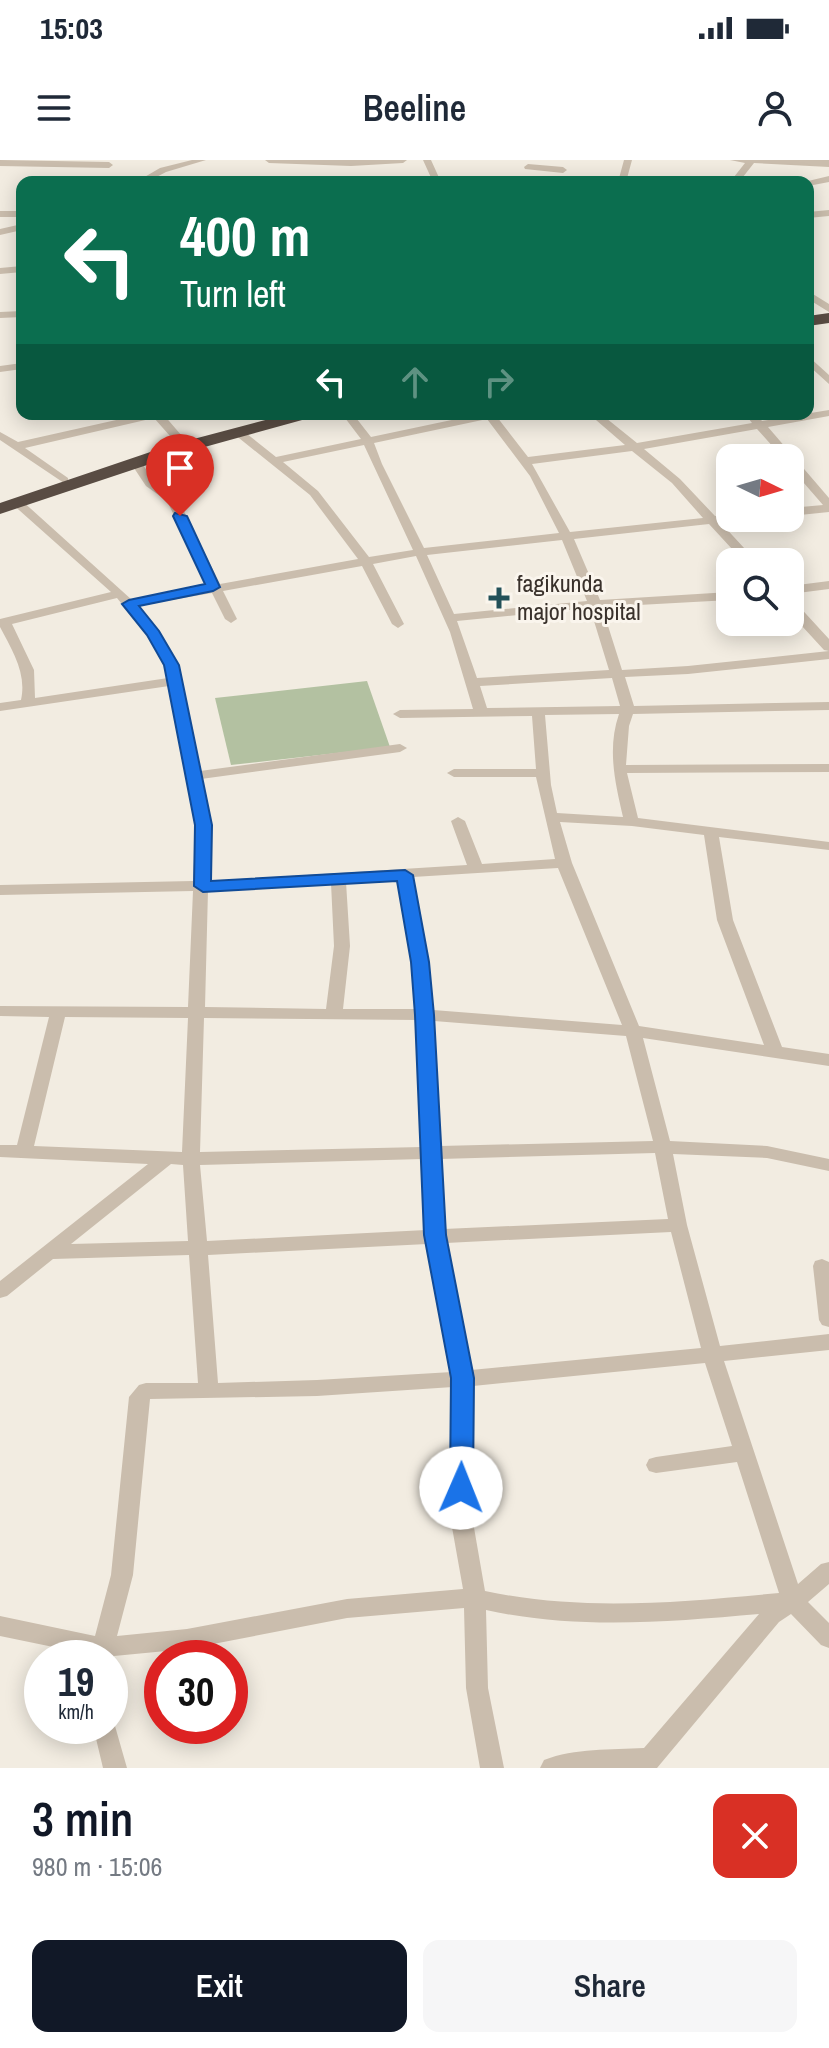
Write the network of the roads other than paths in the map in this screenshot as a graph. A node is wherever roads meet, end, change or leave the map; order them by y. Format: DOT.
graph roads {
  1 [pos="202,160"];
  2 [pos="269,160"];
  3 [pos="403,160"];
  4 [pos="734,160"];
  5 [pos="828,160"];
  6 [pos="0,161"];
  7 [pos="752,161"];
  8 [pos="110,163"];
  9 [pos="564,165"];
  10 [pos="528,167"];
  11 [pos="152,176"];
  12 [pos="814,366"];
  13 [pos="829,381"];
  14 [pos="131,420"];
  15 [pos="162,420"];
  16 [pos="272,420"];
  17 [pos="276,420"];
  18 [pos="352,420"];
  19 [pos="461,420"];
  20 [pos="495,420"];
  21 [pos="601,420"];
  22 [pos="756,420"];
  23 [pos="785,420"];
  24 [pos="760,424"];
  25 [pos="238,432"];
  26 [pos="0,435"];
  27 [pos="367,439"];
  28 [pos="182,443"];
  29 [pos="777,444"];
  30 [pos="17,446"];
  31 [pos="635,447"];
  32 [pos="273,461"];
  33 [pos="526,461"];
  34 [pos="136,462"];
  35 [pos="804,477"];
  36 [pos="64,480"];
  37 [pos="5,504"];
  38 [pos="829,507"];
  39 [pos="804,510"];
  40 [pos="712,520"];
  41 [pos="716,520"];
  42 [pos="566,535"];
  43 [pos="738,548"];
  44 [pos="420,552"];
  45 [pos="365,561"];
  46 [pos="829,585"];
  47 [pos="213,587"];
  48 [pos="804,588"];
  49 [pos="716,597"];
  50 [pos="125,598"];
  51 [pos="595,604"];
  52 [pos="448,618"];
  53 [pos="231,619"];
  54 [pos="804,620"];
  55 [pos="2,622"];
  56 [pos="398,624"];
  57 [pos="829,647"];
  58 [pos="829,655"];
  59 [pos="617,674"];
  60 [pos="174,681"];
  61 [pos="471,682"];
  62 [pos="27,702"];
  63 [pos="829,706"];
  64 [pos="0,707"];
  65 [pos="628,708"];
  66 [pos="481,711"];
  67 [pos="538,711"];
  68 [pos="400,714"];
  69 [pos="400,748"];
  70 [pos="829,768"];
  71 [pos="619,769"];
  72 [pos="454,773"];
  73 [pos="543,773"];
  74 [pos="193,776"];
  75 [pos="551,817"];
  76 [pos="458,821"];
  77 [pos="632,822"];
  78 [pos="711,831"];
  79 [pos="829,846"];
  80 [pos="564,863"];
  81 [pos="476,869"];
  82 [pos="405,875"];
  83 [pos="338,880"];
  84 [pos="203,886"];
  85 [pos="0,890"];
  86 [pos="0,1011"];
  87 [pos="58,1013"];
  88 [pos="198,1013"];
  89 [pos="334,1014"];
  90 [pos="425,1015"];
  91 [pos="633,1031"];
  92 [pos="775,1051"];
  93 [pos="829,1060"];
  94 [pos="663,1147"];
  95 [pos="0,1151"];
  96 [pos="24,1151"];
  97 [pos="430,1154"];
  98 [pos="167,1158"];
  99 [pos="191,1159"];
  100 [pos="829,1165"];
  101 [pos="678,1225"];
  102 [pos="435,1235"];
  103 [pos="200,1248"];
  104 [pos="48,1252"];
  105 [pos="822,1266"];
  106 [pos="0,1291"];
  107 [pos="829,1320"];
  108 [pos="829,1342"];
  109 [pos="712,1354"];
  110 [pos="463,1378"];
  111 [pos="209,1392"];
  112 [pos="744,1453"];
  113 [pos="656,1465"];
  114 [pos="829,1571"];
  115 [pos="475,1598"];
  116 [pos="793,1601"];
  117 [pos="0,1626"];
  118 [pos="829,1638"];
  119 [pos="58,1640"];
  120 [pos="106,1640"];
  121 [pos="128,1649"];
  122 [pos="109,1744"];
  123 [pos="645,1764"];
  124 [pos="115,1768"];
  125 [pos="492,1768"];
  126 [pos="552,1768"];
  1 -- 11 [label="street"];
  2 -- 3 [label="street"];
  4 -- 7 [label="street"];
  5 -- 7 [label="street"];
  6 -- 8 [label="street"];
  9 -- 10 [label="street"];
  12 -- 13 [label="street"];
  14 -- 30 [label="street"];
  15 -- 28 [label="street"];
  16 -- 28 [label="highway"];
  17 -- 25 [label="highway"];
  18 -- 27 [label="street"];
  19 -- 27 [label="street"];
  20 -- 33 [label="street"];
  21 -- 31 [label="street"];
  22 -- 24 [label="street"];
  23 -- 24 [label="street"];
  24 -- 29 [label="street"];
  24 -- 31 [label="street"];
  25 -- 32 [label="street"];
  25 -- 34 [label="highway"];
  26 -- 30 [label="street"];
  27 -- 32 [label="street"];
  27 -- 44 [label="street"];
  28 -- 36 [label="highway"];
  30 -- 36 [label="street"];
  31 -- 33 [label="street"];
  31 -- 40 [label="street"];
  32 -- 45 [label="street"];
  33 -- 42 [label="street"];
  34 -- 37 [label="highway"];
  34 -- 47 [label="street"];
  35 -- 38 [label="street"];
  36 -- 37 [label="highway"];
  37 -- 50 [label="street"];
  38 -- 39 [label="street"];
  40 -- 41 [label="street"];
  40 -- 42 [label="street"];
  40 -- 43 [label="street"];
  42 -- 44 [label="street"];
  42 -- 51 [label="street"];
  44 -- 45 [label="street"];
  44 -- 52 [label="street"];
  45 -- 47 [label="street"];
  45 -- 56 [label="street"];
  46 -- 48 [label="street"];
  47 -- 50 [label="street"];
  47 -- 53 [label="street"];
  49 -- 51 [label="street"];
  50 -- 55 [label="street"];
  50 -- 60 [label="street"];
  51 -- 52 [label="street"];
  51 -- 59 [label="street"];
  52 -- 61 [label="street"];
  54 -- 57 [label="street"];
  55 -- 62 [label="street"];
  58 -- 59 [label="street"];
  59 -- 61 [label="street"];
  59 -- 65 [label="street"];
  60 -- 62 [label="street"];
  60 -- 74 [label="street"];
  61 -- 66 [label="street"];
  62 -- 64 [label="street"];
  63 -- 65 [label="street"];
  65 -- 67 [label="street"];
  65 -- 71 [label="street"];
  66 -- 67 [label="street"];
  66 -- 68 [label="street"];
  67 -- 73 [label="street"];
  69 -- 74 [label="street"];
  70 -- 71 [label="street"];
  71 -- 77 [label="street"];
  72 -- 73 [label="street"];
  73 -- 75 [label="street"];
  74 -- 84 [label="street"];
  75 -- 77 [label="street"];
  75 -- 80 [label="street"];
  76 -- 81 [label="street"];
  77 -- 78 [label="street"];
  78 -- 79 [label="street"];
  78 -- 92 [label="street"];
  80 -- 81 [label="street"];
  80 -- 91 [label="street"];
  81 -- 82 [label="street"];
  82 -- 83 [label="street"];
  82 -- 90 [label="street"];
  83 -- 84 [label="street"];
  83 -- 89 [label="street"];
  84 -- 85 [label="street"];
  84 -- 88 [label="street"];
  86 -- 87 [label="street"];
  87 -- 88 [label="street"];
  87 -- 96 [label="street"];
  88 -- 89 [label="street"];
  88 -- 99 [label="street"];
  89 -- 90 [label="street"];
  90 -- 91 [label="street"];
  90 -- 97 [label="street"];
  91 -- 92 [label="street"];
  91 -- 94 [label="street"];
  92 -- 93 [label="street"];
  94 -- 97 [label="street"];
  94 -- 100 [label="street"];
  94 -- 101 [label="street"];
  95 -- 96 [label="street"];
  96 -- 98 [label="street"];
  97 -- 99 [label="street"];
  97 -- 102 [label="street"];
  98 -- 99 [label="street"];
  98 -- 104 [label="street"];
  99 -- 103 [label="street"];
  101 -- 102 [label="street"];
  101 -- 109 [label="street"];
  102 -- 103 [label="street"];
  102 -- 110 [label="street"];
  103 -- 104 [label="street"];
  103 -- 111 [label="street"];
  104 -- 106 [label="street"];
  105 -- 107 [label="street"];
  108 -- 109 [label="street"];
  109 -- 110 [label="street"];
  109 -- 112 [label="street"];
  110 -- 111 [label="street"];
  110 -- 115 [label="street"];
  111 -- 120 [label="street"];
  112 -- 113 [label="street"];
  112 -- 116 [label="street"];
  114 -- 116 [label="street"];
  115 -- 116 [label="street"];
  115 -- 121 [label="street"];
  115 -- 125 [label="street"];
  116 -- 118 [label="street"];
  116 -- 123 [label="street"];
  117 -- 119 [label="street"];
  122 -- 124 [label="street"];
  123 -- 126 [label="street"];
}
